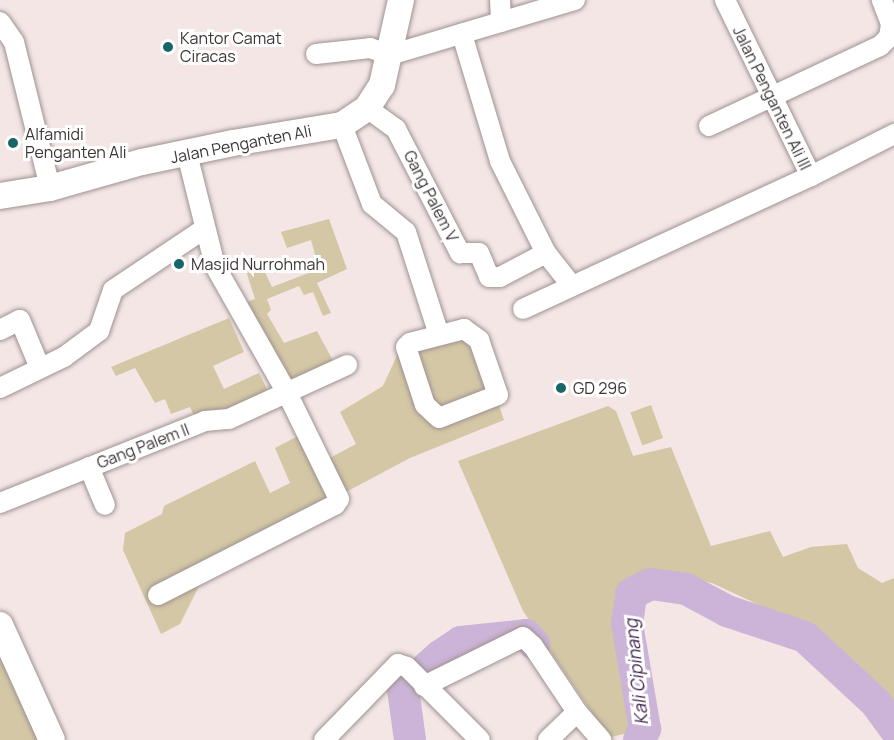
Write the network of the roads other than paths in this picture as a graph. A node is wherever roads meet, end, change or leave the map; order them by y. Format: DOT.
graph roads {
  1 [pos="400,0"];
  2 [pos="500,0"];
  3 [pos="575,0"];
  4 [pos="725,0"];
  5 [pos="882,0"];
  6 [pos="0,22"];
  7 [pos="501,22"];
  8 [pos="462,34"];
  9 [pos="316,54"];
  10 [pos="390,55"];
  11 [pos="773,96"];
  12 [pos="368,108"];
  13 [pos="342,125"];
  14 [pos="709,126"];
  15 [pos="894,134"];
  16 [pos="187,154"];
  17 [pos="811,176"];
  18 [pos="50,188"];
  19 [pos="0,196"];
  20 [pos="204,229"];
  21 [pos="546,253"];
  22 [pos="572,286"];
  23 [pos="523,309"];
  24 [pos="0,330"];
  25 [pos="439,335"];
  26 [pos="347,365"];
  27 [pos="40,368"];
  28 [pos="0,388"];
  29 [pos="286,391"];
  30 [pos="89,467"];
  31 [pos="0,503"];
  32 [pos="105,505"];
  33 [pos="158,595"];
  34 [pos="0,625"];
  35 [pos="419,681"];
  36 [pos="577,712"];
  37 [pos="52,740"];
  38 [pos="313,740"];
  39 [pos="318,740"];
  40 [pos="324,740"];
  41 [pos="480,740"];
  42 [pos="549,740"];
  43 [pos="601,740"];
  1 -- 10 [label="street, Jalan Penganten Ali"];
  2 -- 7 [label="street"];
  3 -- 7 [label="street"];
  4 -- 11 [label="street, Jalan Penganten Ali III"];
  5 -- 11 [label="street"];
  6 -- 18 [label="street"];
  7 -- 8 [label="street"];
  8 -- 10 [label="street"];
  8 -- 21 [label="street"];
  9 -- 10 [label="street"];
  10 -- 12 [label="street, Jalan Penganten Ali"];
  11 -- 14 [label="street"];
  11 -- 17 [label="street, Jalan Penganten Ali III"];
  12 -- 13 [label="street, Jalan Penganten Ali"];
  12 -- 21 [label="street, Gang Palem V"];
  13 -- 16 [label="street, Jalan Penganten Ali"];
  13 -- 25 [label="street"];
  15 -- 17 [label="street, Jalan Penganten Ali III"];
  16 -- 18 [label="street, Jalan Penganten Ali"];
  16 -- 20 [label="street"];
  17 -- 22 [label="street"];
  18 -- 19 [label="street, Jalan Penganten Ali"];
  20 -- 27 [label="street"];
  20 -- 29 [label="street"];
  21 -- 22 [label="street"];
  22 -- 23 [label="street"];
  24 -- 27 [label="street"];
  25 -- 25 [label="street"];
  26 -- 29 [label="street, Gang Palem II"];
  27 -- 28 [label="street"];
  29 -- 30 [label="street, Gang Palem II"];
  29 -- 33 [label="street"];
  30 -- 31 [label="street, Gang Palem II"];
  30 -- 32 [label="street"];
  34 -- 37 [label="street"];
  35 -- 36 [label="street"];
  35 -- 40 [label="street"];
  35 -- 41 [label="street"];
  36 -- 42 [label="street"];
  36 -- 43 [label="street"];
  38 -- 39 [label="street"];
}
